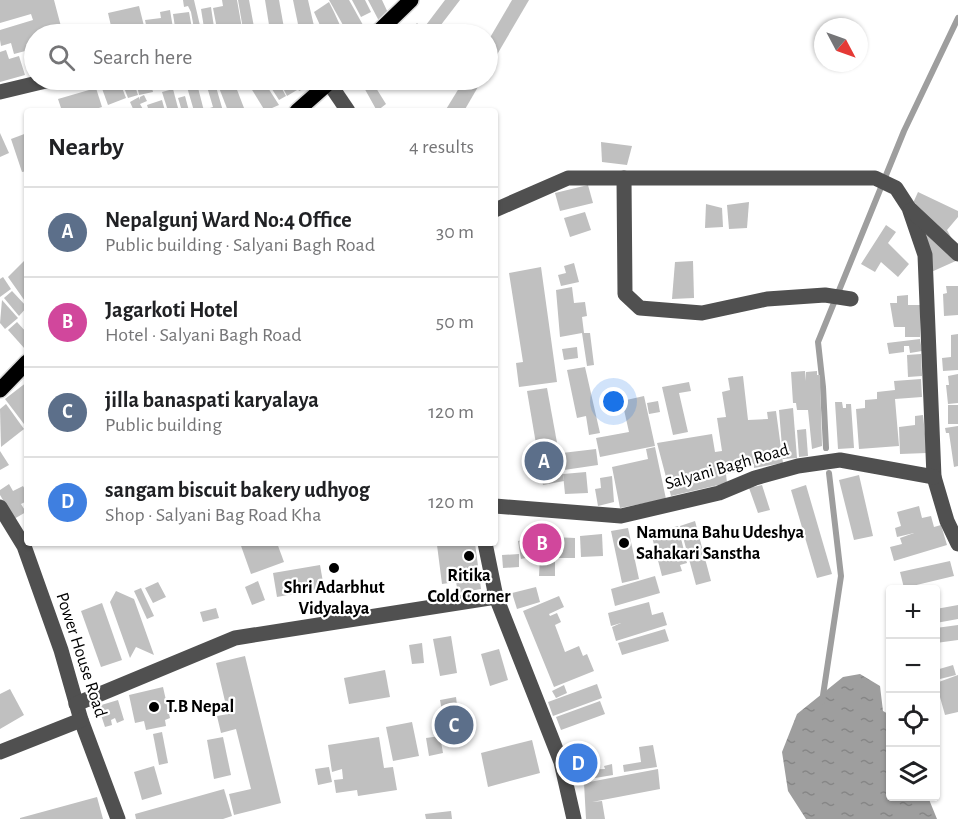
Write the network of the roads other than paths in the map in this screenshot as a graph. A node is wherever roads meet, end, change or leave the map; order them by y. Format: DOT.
graph roads {
  1 [pos="411,0"];
  2 [pos="386,24"];
  3 [pos="24,86"];
  4 [pos="319,90"];
  5 [pos="335,90"];
  6 [pos="0,92"];
  7 [pos="300,108"];
  8 [pos="346,108"];
  9 [pos="624,178"];
  10 [pos="909,208"];
  11 [pos="498,209"];
  12 [pos="958,254"];
  13 [pos="851,299"];
  14 [pos="24,365"];
  15 [pos="0,390"];
  16 [pos="934,477"];
  17 [pos="498,506"];
  18 [pos="0,507"];
  19 [pos="958,544"];
  20 [pos="486,546"];
  21 [pos="496,597"];
  22 [pos="76,704"];
  23 [pos="81,720"];
  24 [pos="0,752"];
  25 [pos="118,819"];
  26 [pos="574,819"];
  1 -- 2 [label="main road"];
  3 -- 6 [label="street"];
  4 -- 7 [label="main road"];
  5 -- 8 [label="street"];
  9 -- 10 [label="street"];
  9 -- 11 [label="street"];
  9 -- 13 [label="street"];
  10 -- 12 [label="street"];
  10 -- 16 [label="street"];
  14 -- 15 [label="main road"];
  16 -- 17 [label="street, Salyani Bagh Road"];
  16 -- 19 [label="street"];
  18 -- 22 [label="street, Power House Road"];
  20 -- 21 [label="street"];
  21 -- 22 [label="street"];
  21 -- 26 [label="street"];
  22 -- 23 [label="street, Power House Road"];
  23 -- 24 [label="street"];
  23 -- 25 [label="street, Power House Road"];
}
